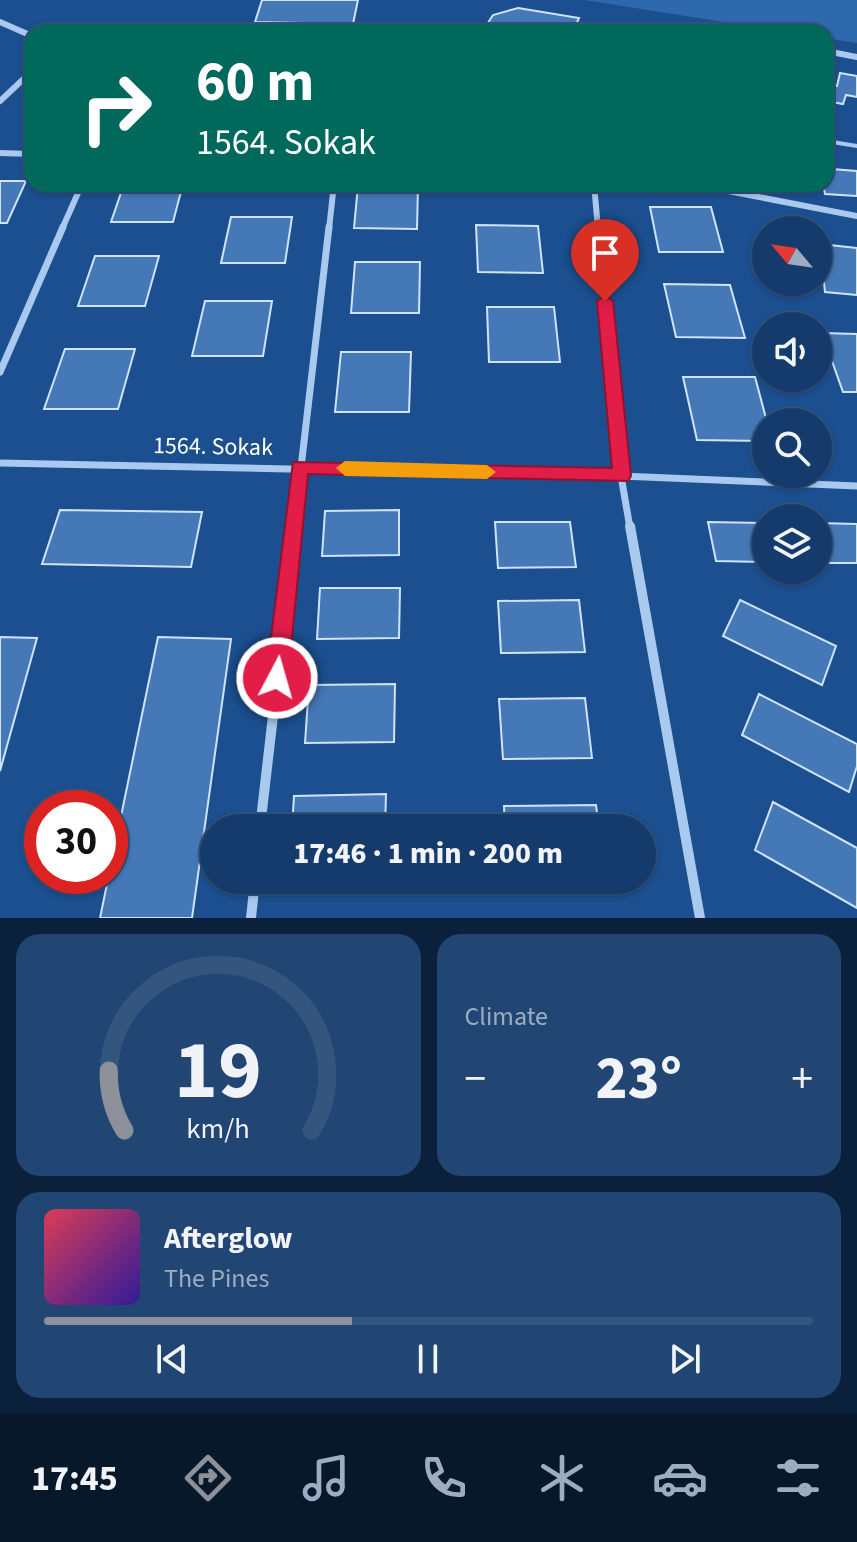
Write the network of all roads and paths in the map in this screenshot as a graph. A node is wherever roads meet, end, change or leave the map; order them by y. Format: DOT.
graph roads {
  1 [pos="0,22"];
  2 [pos="24,32"];
  3 [pos="834,53"];
  4 [pos="857,57"];
  5 [pos="24,78"];
  6 [pos="0,101"];
  7 [pos="834,142"];
  8 [pos="857,146"];
  9 [pos="0,153"];
  10 [pos="24,154"];
  11 [pos="79,192"];
  12 [pos="333,192"];
  13 [pos="595,192"];
  14 [pos="733,192"];
  15 [pos="857,216"];
  16 [pos="0,372"];
  17 [pos="0,463"];
  18 [pos="300,467"];
  19 [pos="621,476"];
  20 [pos="857,486"];
  21 [pos="262,814"];
  22 [pos="254,894"];
  23 [pos="251,918"];
  24 [pos="700,918"];
  1 -- 2 [label="street"];
  3 -- 4 [label="street"];
  5 -- 6 [label="street"];
  7 -- 8 [label="lane"];
  9 -- 10 [label="street"];
  11 -- 16 [label="street"];
  12 -- 18 [label="street"];
  13 -- 19 [label="street"];
  14 -- 15 [label="street"];
  17 -- 18 [label="street, 1564. Sokak"];
  18 -- 19 [label="street, 1564. Sokak"];
  18 -- 21 [label="street"];
  19 -- 20 [label="street, 1564. Sokak"];
  19 -- 24 [label="street"];
  22 -- 23 [label="street"];
}
